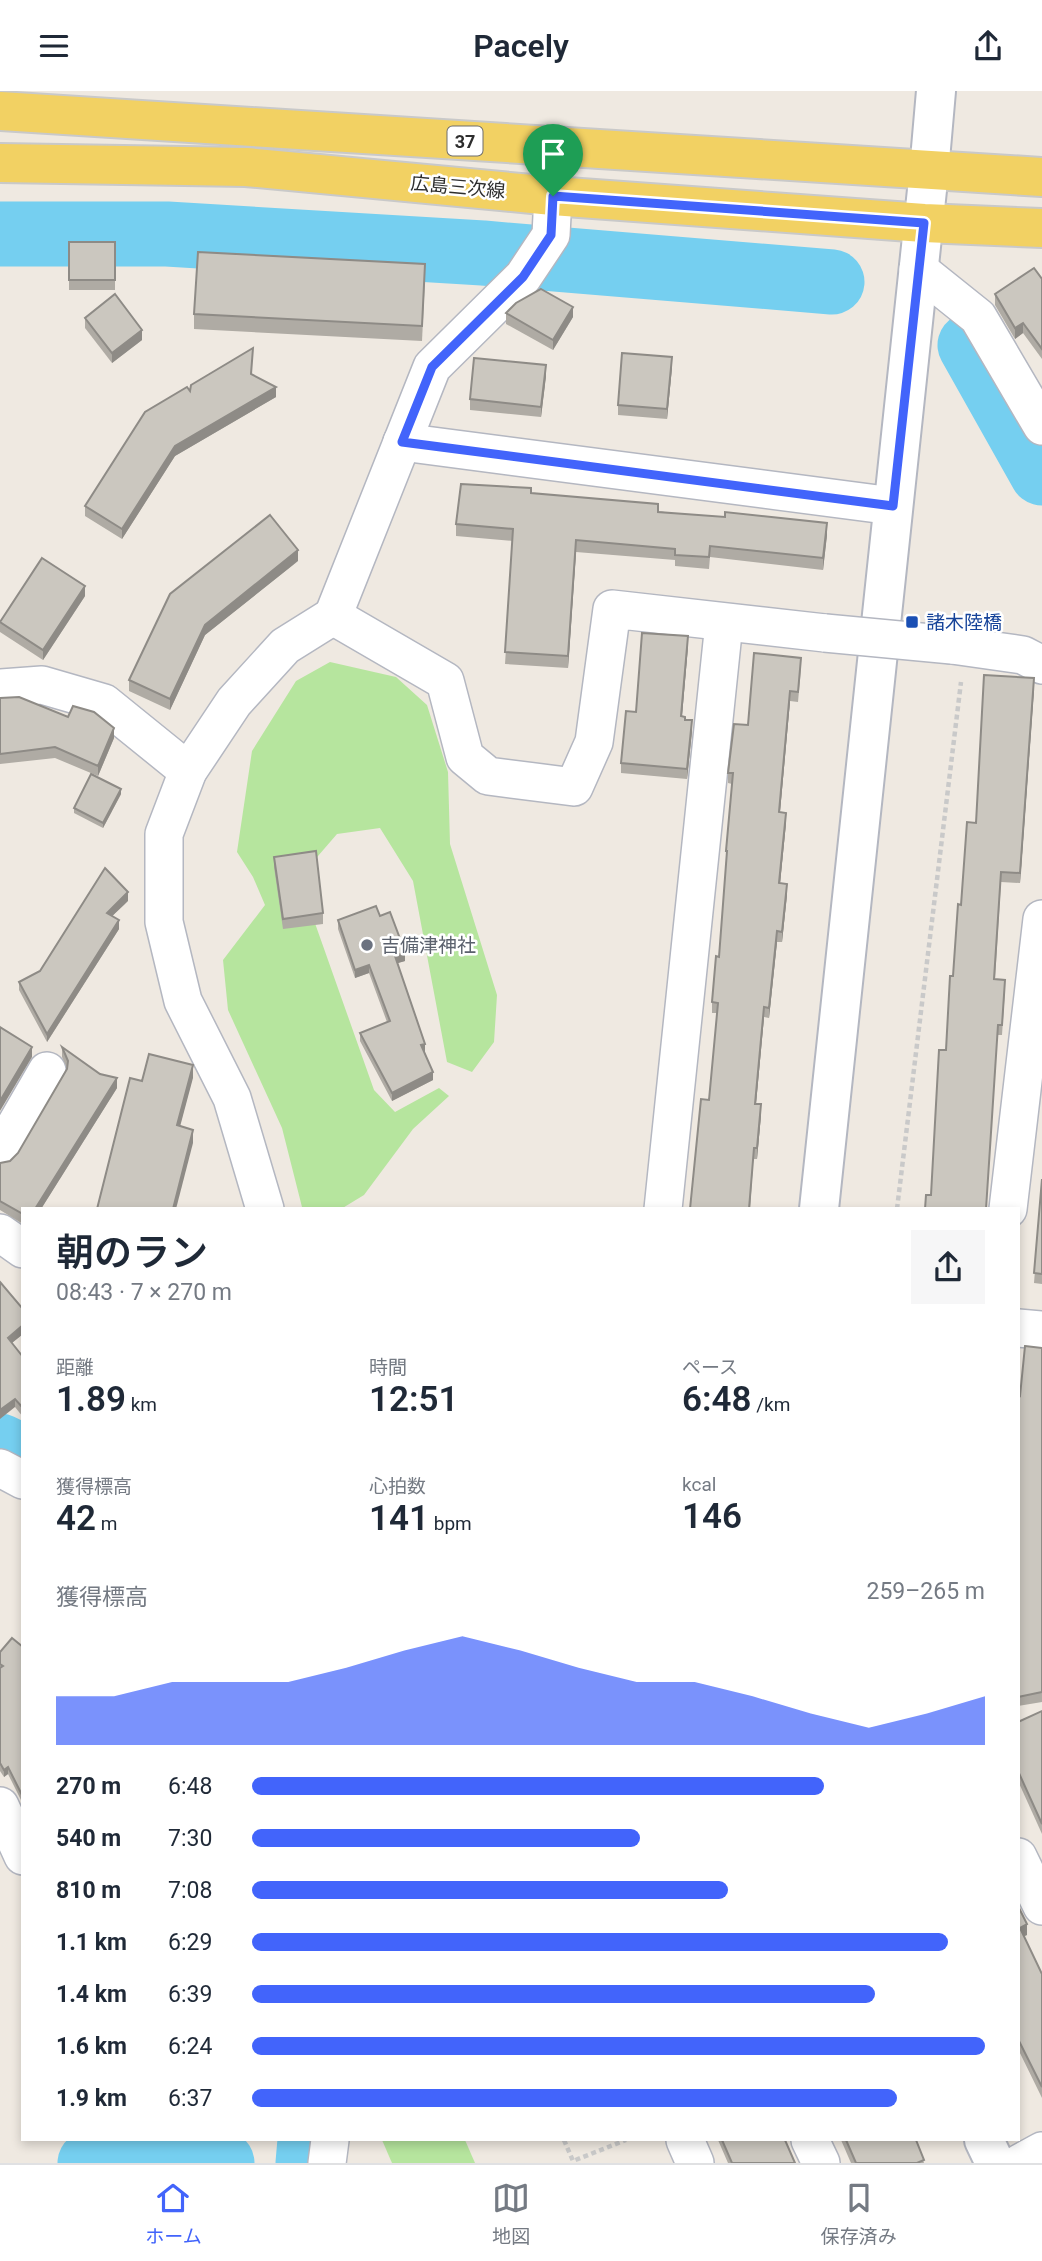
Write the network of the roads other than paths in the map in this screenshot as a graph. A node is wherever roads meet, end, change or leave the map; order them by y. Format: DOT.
graph roads {
  1 [pos="936,91"];
  2 [pos="0,111"];
  3 [pos="0,163"];
  4 [pos="929,171"];
  5 [pos="1042,177"];
  6 [pos="553,196"];
  7 [pos="924,223"];
  8 [pos="1042,228"];
  9 [pos="918,269"];
  10 [pos="1042,426"];
  11 [pos="402,442"];
  12 [pos="893,506"];
  13 [pos="332,616"];
  14 [pos="724,623"];
  15 [pos="1042,665"];
  16 [pos="0,688"];
  17 [pos="188,771"];
  18 [pos="1042,919"];
  19 [pos="47,1071"];
  20 [pos="0,1152"];
  21 [pos="264,1207"];
  22 [pos="663,1207"];
  23 [pos="819,1207"];
  24 [pos="1008,1207"];
  25 [pos="0,1233"];
  26 [pos="21,1248"];
  27 [pos="1020,1328"];
  28 [pos="1042,1331"];
  29 [pos="0,1468"];
  30 [pos="21,1479"];
  31 [pos="0,1806"];
  32 [pos="21,1852"];
  33 [pos="1020,1861"];
  34 [pos="1042,1906"];
  35 [pos="330,2141"];
  36 [pos="685,2141"];
  37 [pos="810,2141"];
  38 [pos="984,2141"];
  39 [pos="1042,2151"];
  40 [pos="327,2163"];
  41 [pos="695,2163"];
  42 [pos="821,2163"];
  43 [pos="995,2163"];
  44 [pos="1020,2163"];
  1 -- 4 [label="street"];
  2 -- 4 [label="main road, 37"];
  3 -- 6 [label="main road, 広島三次線"];
  4 -- 5 [label="main road, 37"];
  4 -- 7 [label="street"];
  6 -- 7 [label="main road, 広島三次線"];
  6 -- 11 [label="street"];
  7 -- 8 [label="main road, 広島三次線"];
  7 -- 9 [label="street"];
  9 -- 10 [label="street"];
  9 -- 12 [label="street"];
  11 -- 12 [label="street"];
  11 -- 13 [label="street"];
  12 -- 23 [label="street"];
  13 -- 14 [label="street"];
  13 -- 17 [label="street"];
  14 -- 15 [label="street, bridge"];
  14 -- 22 [label="street"];
  16 -- 17 [label="street"];
  17 -- 21 [label="street"];
  18 -- 24 [label="street"];
  19 -- 20 [label="street"];
  25 -- 26 [label="street"];
  27 -- 28 [label="street"];
  29 -- 30 [label="street"];
  31 -- 32 [label="street"];
  33 -- 34 [label="street"];
  35 -- 40 [label="street"];
  36 -- 41 [label="street"];
  37 -- 42 [label="street"];
  38 -- 43 [label="street"];
  39 -- 44 [label="street"];
}
